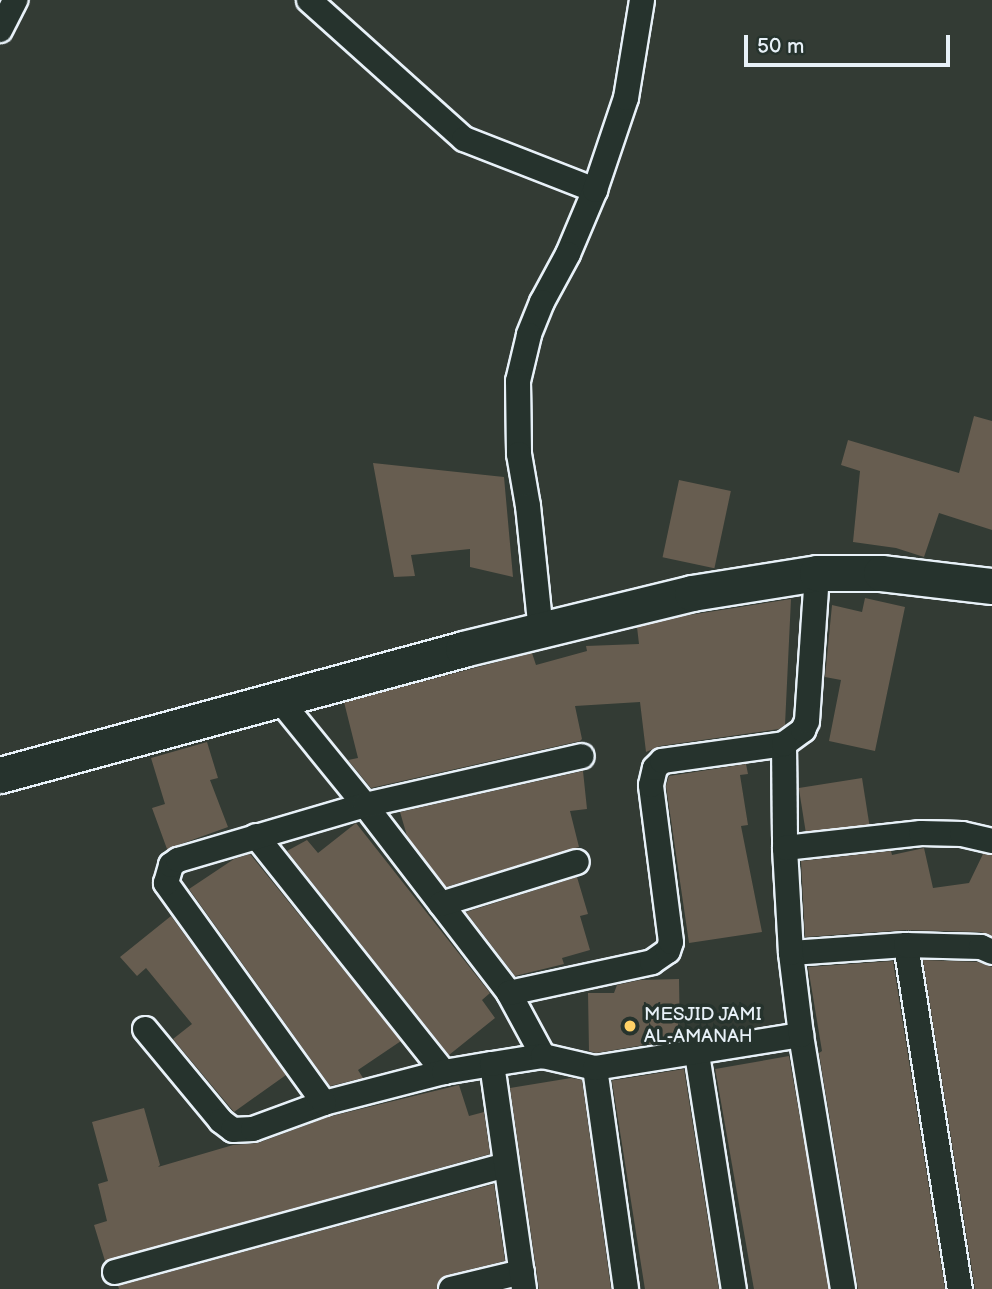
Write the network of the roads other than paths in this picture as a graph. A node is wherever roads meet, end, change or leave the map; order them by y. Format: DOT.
graph roads {
  1 [pos="15,0"];
  2 [pos="309,0"];
  3 [pos="642,0"];
  4 [pos="0,30"];
  5 [pos="594,190"];
  6 [pos="817,573"];
  7 [pos="992,586"];
  8 [pos="541,632"];
  9 [pos="278,698"];
  10 [pos="784,744"];
  11 [pos="582,756"];
  12 [pos="0,775"];
  13 [pos="366,805"];
  14 [pos="256,836"];
  15 [pos="992,841"];
  16 [pos="785,848"];
  17 [pos="577,862"];
  18 [pos="441,904"];
  19 [pos="906,945"];
  20 [pos="791,953"];
  21 [pos="992,953"];
  22 [pos="509,993"];
  23 [pos="145,1029"];
  24 [pos="801,1035"];
  25 [pos="697,1054"];
  26 [pos="543,1056"];
  27 [pos="492,1063"];
  28 [pos="595,1068"];
  29 [pos="444,1072"];
  30 [pos="324,1103"];
  31 [pos="506,1165"];
  32 [pos="115,1272"];
  33 [pos="523,1281"];
  34 [pos="452,1289"];
  35 [pos="626,1289"];
  36 [pos="734,1289"];
  37 [pos="843,1289"];
  38 [pos="960,1289"];
  1 -- 4 [label="street"];
  2 -- 5 [label="street"];
  3 -- 5 [label="street"];
  5 -- 8 [label="street"];
  6 -- 7 [label="street"];
  6 -- 8 [label="street"];
  6 -- 10 [label="street"];
  8 -- 9 [label="street"];
  9 -- 12 [label="street"];
  9 -- 13 [label="street"];
  10 -- 16 [label="street"];
  10 -- 22 [label="street"];
  11 -- 13 [label="street"];
  13 -- 14 [label="street"];
  13 -- 18 [label="street"];
  14 -- 29 [label="street"];
  14 -- 30 [label="street"];
  15 -- 16 [label="street"];
  16 -- 20 [label="street"];
  17 -- 18 [label="street"];
  18 -- 22 [label="street"];
  19 -- 20 [label="street"];
  19 -- 21 [label="street"];
  19 -- 38 [label="street"];
  20 -- 24 [label="street"];
  22 -- 26 [label="street"];
  23 -- 30 [label="street"];
  24 -- 25 [label="street"];
  24 -- 37 [label="street"];
  25 -- 28 [label="street"];
  25 -- 36 [label="street"];
  26 -- 27 [label="street"];
  26 -- 28 [label="street"];
  27 -- 29 [label="street"];
  27 -- 31 [label="street"];
  28 -- 35 [label="street"];
  29 -- 30 [label="street"];
  31 -- 32 [label="street"];
  31 -- 33 [label="street"];
  33 -- 34 [label="street"];
}
